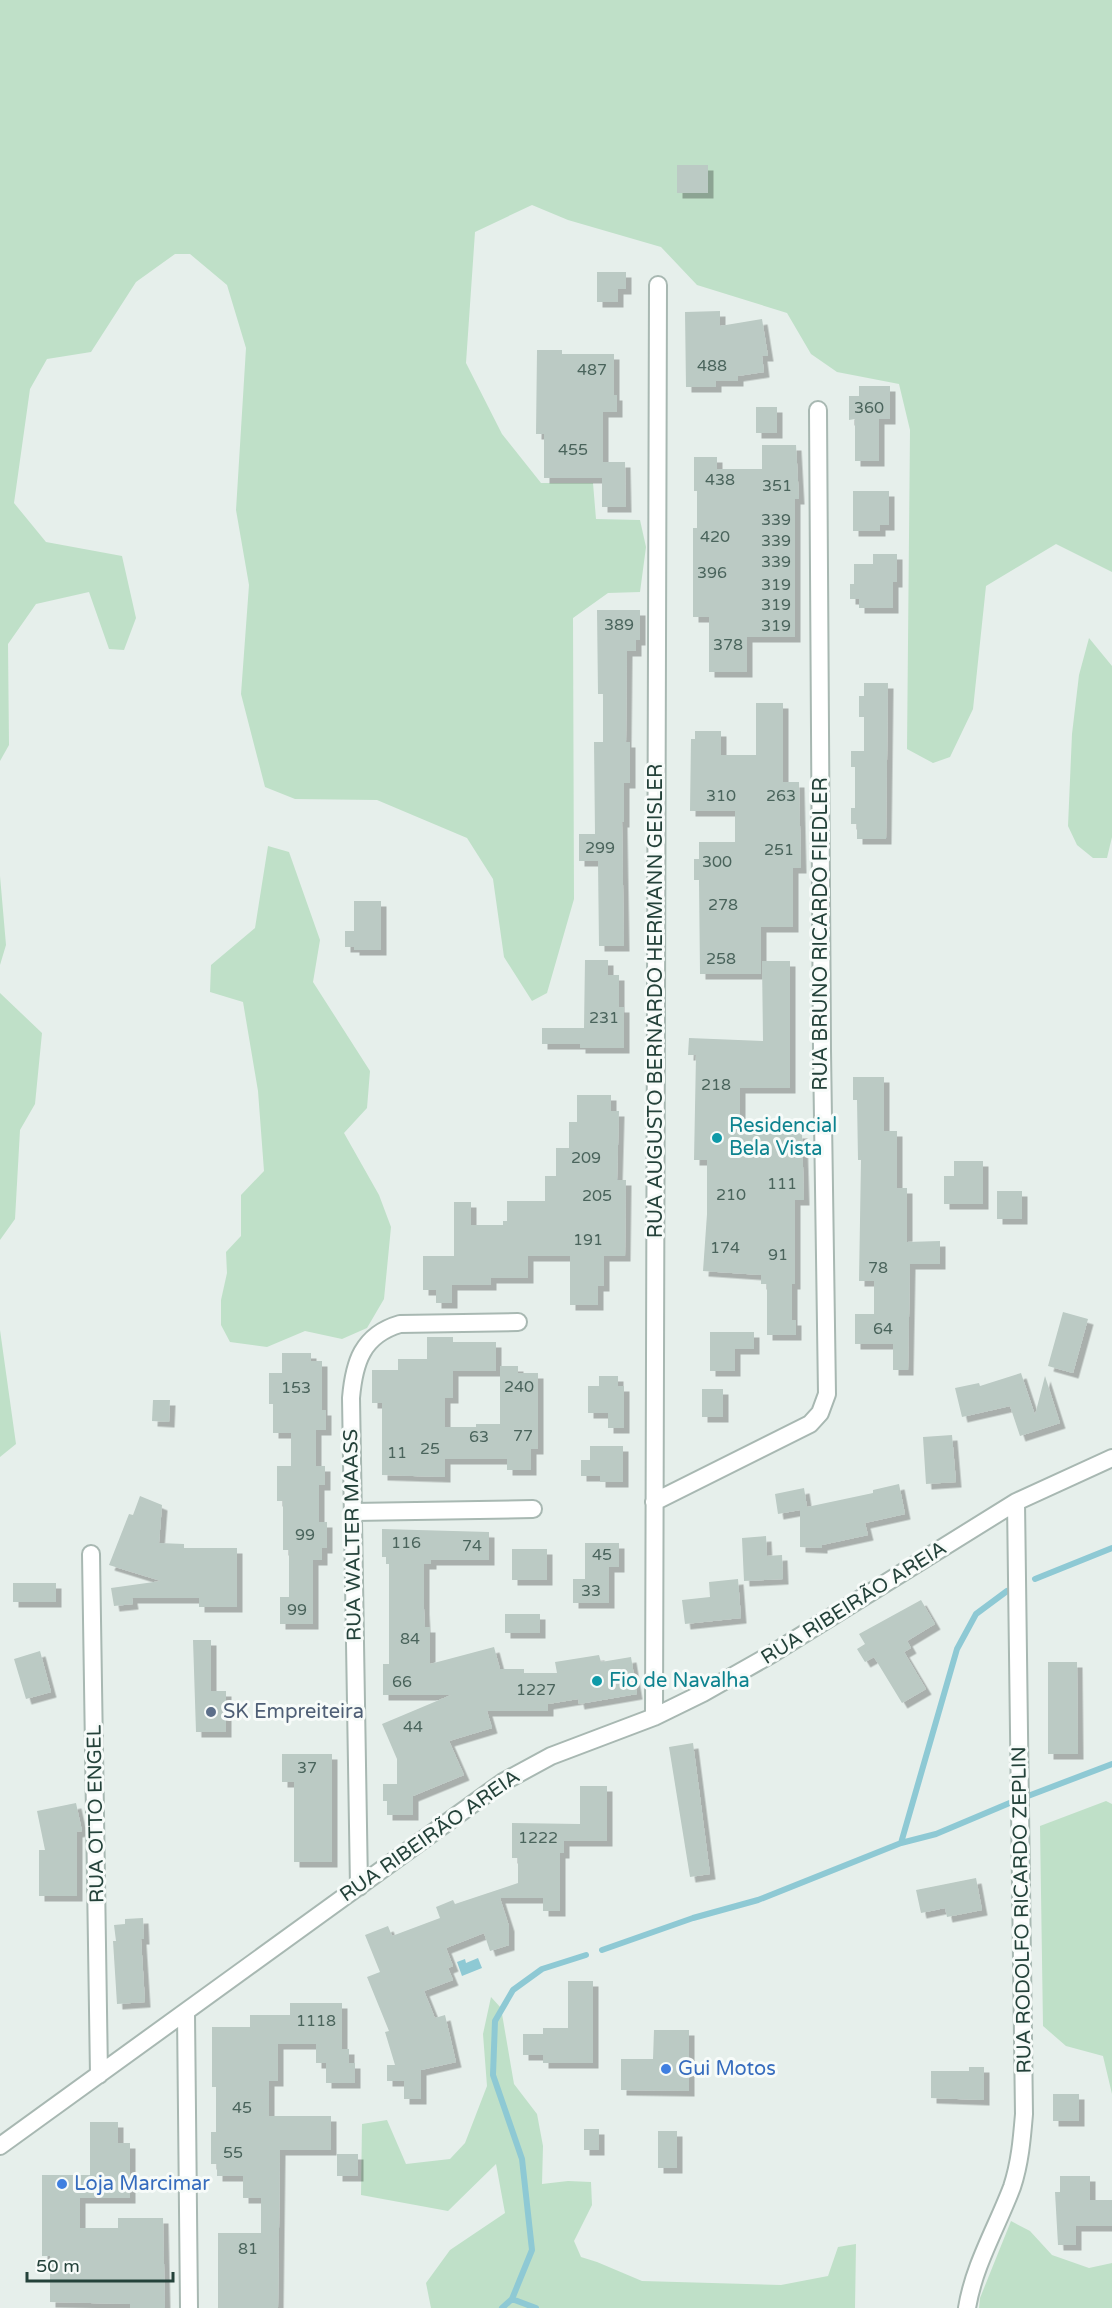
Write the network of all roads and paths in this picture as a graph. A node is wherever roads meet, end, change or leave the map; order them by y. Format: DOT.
graph roads {
  1 [pos="658,285"];
  2 [pos="818,410"];
  3 [pos="518,1322"];
  4 [pos="1112,1458"];
  5 [pos="654,1502"];
  6 [pos="1016,1502"];
  7 [pos="533,1509"];
  8 [pos="353,1512"];
  9 [pos="91,1554"];
  10 [pos="654,1717"];
  11 [pos="358,1887"];
  12 [pos="186,2013"];
  13 [pos="99,2075"];
  14 [pos="0,2146"];
  15 [pos="189,2308"];
  16 [pos="967,2308"];
  1 -- 5 [label="street, RUA AUGUSTO BERNARDO HERMANN GEISLER"];
  2 -- 5 [label="street, RUA BRUNO RICARDO FIEDLER"];
  3 -- 8 [label="street, RUA WALTER MAASS"];
  4 -- 6 [label="street, RUA RIBEIRÃO AREIA"];
  5 -- 10 [label="street, RUA AUGUSTO BERNARDO HERMANN GEISLER"];
  6 -- 10 [label="street, RUA RIBEIRÃO AREIA"];
  6 -- 16 [label="street, RUA RODOLFO RICARDO ZEPLIN"];
  7 -- 8 [label="street"];
  8 -- 11 [label="street, RUA WALTER MAASS"];
  9 -- 13 [label="street, RUA OTTO ENGEL"];
  10 -- 11 [label="street, RUA RIBEIRÃO AREIA"];
  11 -- 12 [label="street, RUA RIBEIRÃO AREIA"];
  12 -- 13 [label="street, RUA RIBEIRÃO AREIA"];
  12 -- 15 [label="street"];
  13 -- 14 [label="street, RUA RIBEIRÃO AREIA"];
}
